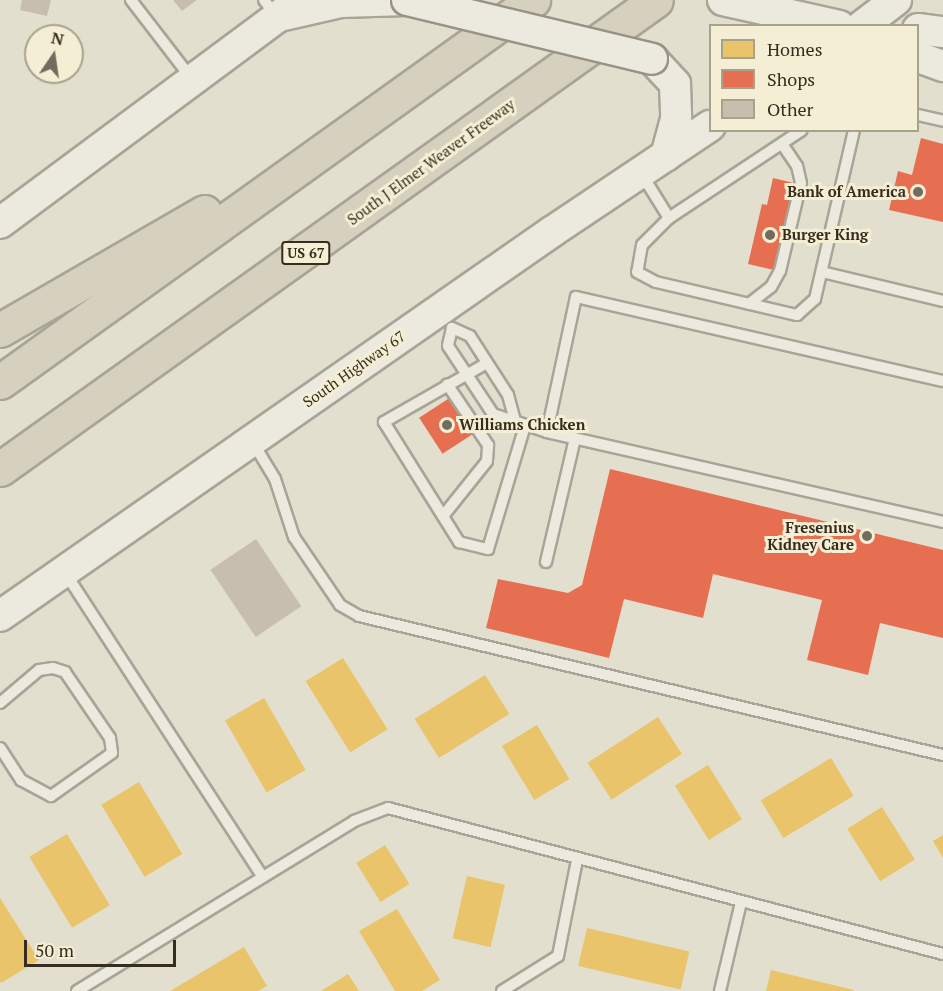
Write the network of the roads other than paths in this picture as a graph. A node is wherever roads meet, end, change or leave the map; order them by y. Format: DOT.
graph roads {
  1 [pos="131,0"];
  2 [pos="407,0"];
  3 [pos="533,0"];
  4 [pos="656,0"];
  5 [pos="672,0"];
  6 [pos="723,0"];
  7 [pos="896,0"];
  8 [pos="280,6"];
  9 [pos="829,24"];
  10 [pos="865,24"];
  11 [pos="919,29"];
  12 [pos="943,32"];
  13 [pos="596,43"];
  14 [pos="919,57"];
  15 [pos="943,66"];
  16 [pos="192,80"];
  17 [pos="919,115"];
  18 [pos="943,120"];
  19 [pos="709,127"];
  20 [pos="799,132"];
  21 [pos="854,132"];
  22 [pos="339,136"];
  23 [pos="782,144"];
  24 [pos="666,156"];
  25 [pos="641,172"];
  26 [pos="669,218"];
  27 [pos="0,223"];
  28 [pos="822,272"];
  29 [pos="943,301"];
  30 [pos="749,304"];
  31 [pos="446,319"];
  32 [pos="0,330"];
  33 [pos="487,363"];
  34 [pos="467,374"];
  35 [pos="943,381"];
  36 [pos="0,382"];
  37 [pos="447,384"];
  38 [pos="520,423"];
  39 [pos="547,432"];
  40 [pos="575,438"];
  41 [pos="251,440"];
  42 [pos="4,469"];
  43 [pos="443,516"];
  44 [pos="943,522"];
  45 [pos="546,562"];
  46 [pos="64,571"];
  47 [pos="0,616"];
  48 [pos="0,703"];
  49 [pos="0,748"];
  50 [pos="943,754"];
  51 [pos="577,860"];
  52 [pos="263,877"];
  53 [pos="741,902"];
  54 [pos="943,954"];
  55 [pos="77,991"];
  56 [pos="502,991"];
  57 [pos="720,991"];
  1 -- 16 [label="lane"];
  2 -- 8 [label="main road"];
  2 -- 13 [label="main road, bridge"];
  3 -- 22 [label="highway"];
  4 -- 13 [label="highway, South J Elmer Weaver Freeway / US 67"];
  5 -- 13 [label="highway"];
  6 -- 9 [label="main road"];
  7 -- 10 [label="main road"];
  8 -- 16 [label="main road"];
  11 -- 12 [label="main road"];
  13 -- 24 [label="main road, bridge"];
  13 -- 42 [label="highway, South J Elmer Weaver Freeway / US 67"];
  14 -- 15 [label="main road"];
  16 -- 27 [label="main road"];
  17 -- 18 [label="lane"];
  19 -- 24 [label="main road, South Highway 67"];
  20 -- 23 [label="lane"];
  21 -- 28 [label="lane"];
  22 -- 32 [label="highway"];
  22 -- 36 [label="highway"];
  23 -- 26 [label="lane"];
  23 -- 30 [label="lane"];
  24 -- 25 [label="main road, South Highway 67"];
  25 -- 26 [label="lane"];
  25 -- 31 [label="main road, South Highway 67"];
  26 -- 30 [label="lane"];
  28 -- 29 [label="lane"];
  28 -- 30 [label="lane"];
  31 -- 33 [label="lane"];
  31 -- 34 [label="lane"];
  31 -- 41 [label="main road, South Highway 67"];
  33 -- 34 [label="lane"];
  33 -- 38 [label="lane"];
  34 -- 37 [label="lane"];
  34 -- 38 [label="lane"];
  35 -- 39 [label="lane"];
  37 -- 43 [label="lane"];
  37 -- 43 [label="lane"];
  38 -- 39 [label="lane"];
  38 -- 43 [label="lane"];
  39 -- 40 [label="lane"];
  40 -- 44 [label="lane"];
  40 -- 45 [label="lane"];
  41 -- 46 [label="main road, South Highway 67"];
  41 -- 50 [label="lane"];
  46 -- 47 [label="main road, South Highway 67"];
  46 -- 52 [label="lane"];
  48 -- 49 [label="lane"];
  51 -- 52 [label="lane"];
  51 -- 53 [label="lane"];
  51 -- 56 [label="lane"];
  52 -- 55 [label="lane"];
  53 -- 54 [label="lane"];
  53 -- 57 [label="lane"];
}
